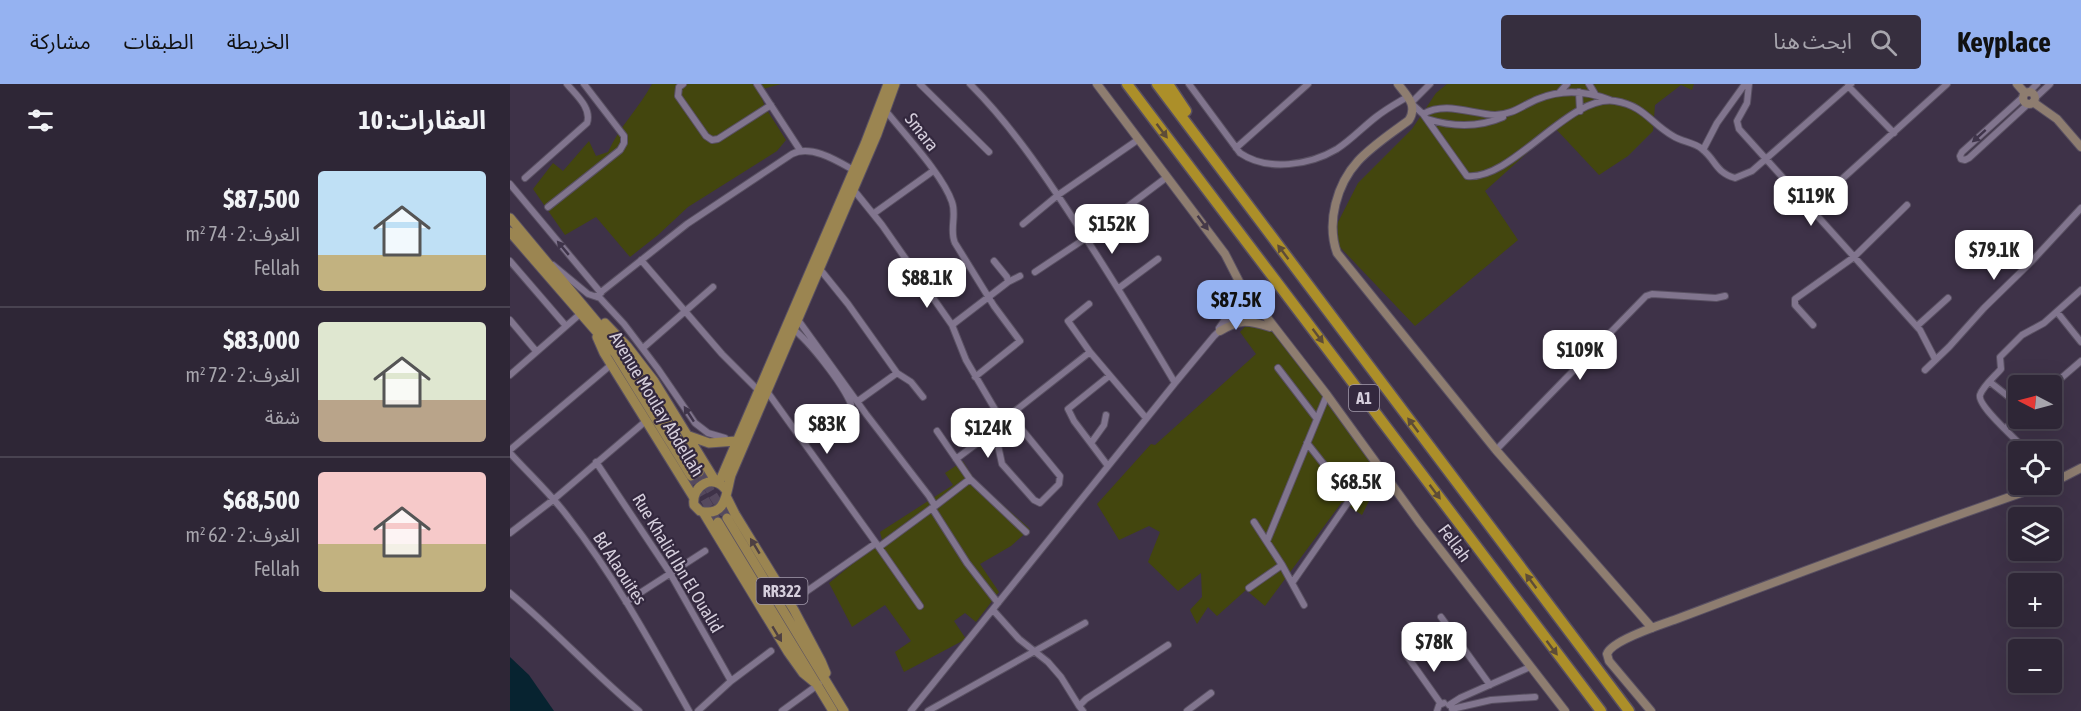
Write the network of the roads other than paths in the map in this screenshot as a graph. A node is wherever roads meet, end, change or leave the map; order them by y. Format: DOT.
graph roads {
  1 [pos="567,84"];
  2 [pos="584,84"];
  3 [pos="683,84"];
  4 [pos="757,84"];
  5 [pos="888,84"];
  6 [pos="895,84"];
  7 [pos="920,84"];
  8 [pos="970,84"];
  9 [pos="1097,84"];
  10 [pos="1127,84"];
  11 [pos="1157,84"];
  12 [pos="1168,84"];
  13 [pos="1189,84"];
  14 [pos="1308,84"];
  15 [pos="1398,84"];
  16 [pos="1430,84"];
  17 [pos="1567,84"];
  18 [pos="1589,84"];
  19 [pos="1744,84"];
  20 [pos="1749,84"];
  21 [pos="1947,84"];
  22 [pos="2017,84"];
  23 [pos="2037,84"];
  24 [pos="2050,84"];
  25 [pos="1849,85"];
  26 [pos="1579,92"];
  27 [pos="1559,94"];
  28 [pos="1595,94"];
  29 [pos="2029,98"];
  30 [pos="1411,101"];
  31 [pos="1614,101"];
  32 [pos="771,105"];
  33 [pos="886,111"];
  34 [pos="1580,111"];
  35 [pos="1509,114"];
  36 [pos="1425,117"];
  37 [pos="1894,133"];
  38 [pos="1139,139"];
  39 [pos="2081,147"];
  40 [pos="1236,148"];
  41 [pos="800,150"];
  42 [pos="1703,150"];
  43 [pos="989,153"];
  44 [pos="1766,159"];
  45 [pos="933,171"];
  46 [pos="857,172"];
  47 [pos="1167,177"];
  48 [pos="525,178"];
  49 [pos="510,184"];
  50 [pos="850,187"];
  51 [pos="1236,189"];
  52 [pos="1058,195"];
  53 [pos="1907,206"];
  54 [pos="548,207"];
  55 [pos="1810,208"];
  56 [pos="2081,208"];
  57 [pos="873,214"];
  58 [pos="510,218"];
  59 [pos="1023,224"];
  60 [pos="510,232"];
  61 [pos="1086,238"];
  62 [pos="544,257"];
  63 [pos="1854,257"];
  64 [pos="1158,259"];
  65 [pos="641,260"];
  66 [pos="510,261"];
  67 [pos="994,261"];
  68 [pos="819,268"];
  69 [pos="1035,272"];
  70 [pos="1020,276"];
  71 [pos="1008,282"];
  72 [pos="713,287"];
  73 [pos="1119,288"];
  74 [pos="2081,290"];
  75 [pos="1245,293"];
  76 [pos="598,294"];
  77 [pos="1725,296"];
  78 [pos="989,297"];
  79 [pos="1948,298"];
  80 [pos="1237,302"];
  81 [pos="1255,302"];
  82 [pos="1089,304"];
  83 [pos="1246,310"];
  84 [pos="685,311"];
  85 [pos="2057,312"];
  86 [pos="590,313"];
  87 [pos="580,314"];
  88 [pos="794,316"];
  89 [pos="510,320"];
  90 [pos="1813,325"];
  91 [pos="566,326"];
  92 [pos="790,326"];
  93 [pos="952,326"];
  94 [pos="1917,326"];
  95 [pos="591,327"];
  96 [pos="1270,327"];
  97 [pos="1217,333"];
  98 [pos="1281,335"];
  99 [pos="2081,342"];
  100 [pos="643,348"];
  101 [pos="536,351"];
  102 [pos="1090,352"];
  103 [pos="1935,358"];
  104 [pos="2081,361"];
  105 [pos="612,364"];
  106 [pos="1278,368"];
  107 [pos="1925,370"];
  108 [pos="897,373"];
  109 [pos="510,375"];
  110 [pos="1109,376"];
  111 [pos="975,377"];
  112 [pos="2062,377"];
  113 [pos="1990,382"];
  114 [pos="1175,383"];
  115 [pos="761,389"];
  116 [pos="1327,395"];
  117 [pos="2008,396"];
  118 [pos="923,397"];
  119 [pos="858,401"];
  120 [pos="996,411"];
  121 [pos="1010,415"];
  122 [pos="1106,415"];
  123 [pos="1146,418"];
  124 [pos="1317,419"];
  125 [pos="647,420"];
  126 [pos="2008,426"];
  127 [pos="996,429"];
  128 [pos="2005,429"];
  129 [pos="937,431"];
  130 [pos="689,436"];
  131 [pos="737,439"];
  132 [pos="2017,441"];
  133 [pos="1307,442"];
  134 [pos="804,443"];
  135 [pos="1091,444"];
  136 [pos="1496,450"];
  137 [pos="510,451"];
  138 [pos="956,459"];
  139 [pos="596,462"];
  140 [pos="1108,466"];
  141 [pos="2081,468"];
  142 [pos="2062,476"];
  143 [pos="970,478"];
  144 [pos="722,488"];
  145 [pos="2016,495"];
  146 [pos="693,498"];
  147 [pos="553,500"];
  148 [pos="934,507"];
  149 [pos="703,512"];
  150 [pos="1254,522"];
  151 [pos="1026,532"];
  152 [pos="510,533"];
  153 [pos="1267,541"];
  154 [pos="878,545"];
  155 [pos="705,551"];
  156 [pos="1282,566"];
  157 [pos="669,573"];
  158 [pos="1292,583"];
  159 [pos="1249,588"];
  160 [pos="510,592"];
  161 [pos="797,598"];
  162 [pos="626,602"];
  163 [pos="998,603"];
  164 [pos="1304,605"];
  165 [pos="920,606"];
  166 [pos="993,610"];
  167 [pos="1441,617"];
  168 [pos="1085,623"];
  169 [pos="1652,628"];
  170 [pos="1168,645"];
  171 [pos="771,651"];
  172 [pos="1033,651"];
  173 [pos="1407,656"];
  174 [pos="1530,667"];
  175 [pos="731,681"];
  176 [pos="819,684"];
  177 [pos="1490,685"];
  178 [pos="831,690"];
  179 [pos="1211,693"];
  180 [pos="1534,697"];
  181 [pos="1451,708"];
  182 [pos="1081,709"];
  183 [pos="1437,709"];
  184 [pos="639,711"];
  185 [pos="689,711"];
  186 [pos="698,711"];
  187 [pos="782,711"];
  188 [pos="833,711"];
  189 [pos="844,711"];
  190 [pos="911,711"];
  191 [pos="928,711"];
  192 [pos="1187,711"];
  193 [pos="1565,711"];
  194 [pos="1601,711"];
  195 [pos="1629,711"];
  196 [pos="1651,711"];
  1 -- 48 [label="street"];
  2 -- 54 [label="street"];
  3 -- 32 [label="street"];
  4 -- 32 [label="street"];
  5 -- 46 [label="main road"];
  6 -- 33 [label="main road"];
  7 -- 43 [label="street"];
  8 -- 52 [label="street"];
  9 -- 38 [label="street"];
  10 -- 194 [label="highway, A1, one-way"];
  11 -- 51 [label="highway, A1"];
  12 -- 51 [label="highway"];
  13 -- 40 [label="street"];
  14 -- 40 [label="street"];
  15 -- 30 [label="street"];
  16 -- 30 [label="street"];
  17 -- 27 [label="street"];
  18 -- 28 [label="street"];
  19 -- 42 [label="street"];
  20 -- 44 [label="street"];
  21 -- 37 [label="street"];
  22 -- 29 [label="street"];
  23 -- 29 [label="street"];
  24 -- 29 [label="street"];
  25 -- 37 [label="street"];
  25 -- 44 [label="street"];
  26 -- 27 [label="street"];
  26 -- 28 [label="street"];
  26 -- 34 [label="street"];
  27 -- 35 [label="street"];
  28 -- 31 [label="street"];
  29 -- 29 [label="street, one-way"];
  29 -- 39 [label="street"];
  30 -- 36 [label="street"];
  30 -- 40 [label="street"];
  30 -- 136 [label="street"];
  31 -- 34 [label="street"];
  31 -- 42 [label="street"];
  32 -- 41 [label="street"];
  33 -- 45 [label="street, Smara"];
  33 -- 46 [label="main road"];
  34 -- 36 [label="street"];
  35 -- 36 [label="street"];
  35 -- 36 [label="street"];
  37 -- 55 [label="street"];
  38 -- 47 [label="street"];
  38 -- 52 [label="street"];
  41 -- 46 [label="street"];
  41 -- 65 [label="street"];
  42 -- 44 [label="street"];
  44 -- 55 [label="street"];
  45 -- 57 [label="street, Smara"];
  45 -- 78 [label="street"];
  46 -- 50 [label="main road"];
  47 -- 61 [label="street"];
  47 -- 75 [label="street, one-way"];
  76 -- 49 [label="street, one-way"];
  50 -- 57 [label="street"];
  50 -- 68 [label="main road"];
  50 -- 88 [label="main road"];
  195 -- 51 [label="highway, A1, one-way"];
  52 -- 59 [label="street"];
  52 -- 61 [label="street"];
  53 -- 63 [label="street"];
  55 -- 63 [label="street"];
  56 -- 103 [label="street"];
  57 -- 93 [label="street"];
  58 -- 62 [label="main road, Avenue Moulay Abdellah / RR322"];
  60 -- 87 [label="main road, Avenue Moulay Abdellah / RR322"];
  61 -- 69 [label="street"];
  61 -- 73 [label="street"];
  62 -- 76 [label="street"];
  62 -- 86 [label="main road, Avenue Moulay Abdellah / RR322"];
  63 -- 90 [label="street"];
  63 -- 94 [label="street"];
  64 -- 73 [label="street"];
  65 -- 76 [label="street"];
  65 -- 84 [label="street"];
  66 -- 91 [label="street"];
  67 -- 71 [label="street"];
  68 -- 88 [label="main road"];
  68 -- 108 [label="street"];
  70 -- 71 [label="street"];
  71 -- 78 [label="street"];
  72 -- 84 [label="street"];
  73 -- 114 [label="street"];
  74 -- 85 [label="street"];
  75 -- 80 [label="street"];
  75 -- 81 [label="street, Fellah"];
  76 -- 100 [label="street"];
  77 -- 136 [label="street"];
  78 -- 93 [label="street"];
  78 -- 111 [label="street"];
  79 -- 94 [label="street"];
  80 -- 83 [label="street, Fellah"];
  80 -- 97 [label="street"];
  81 -- 83 [label="street"];
  81 -- 98 [label="street, Fellah"];
  82 -- 102 [label="street"];
  83 -- 96 [label="street, Fellah"];
  83 -- 97 [label="street"];
  84 -- 100 [label="street"];
  84 -- 115 [label="street"];
  85 -- 99 [label="street"];
  85 -- 113 [label="street"];
  86 -- 95 [label="main road, Avenue Moulay Abdellah / RR322"];
  86 -- 130 [label="main road, Avenue Moulay Abdellah / RR322"];
  87 -- 91 [label="street"];
  87 -- 95 [label="main road, Avenue Moulay Abdellah / RR322"];
  88 -- 92 [label="main road"];
  88 -- 119 [label="street"];
  89 -- 101 [label="street"];
  91 -- 101 [label="street"];
  92 -- 115 [label="main road"];
  92 -- 134 [label="street"];
  93 -- 111 [label="street"];
  94 -- 103 [label="street"];
  95 -- 105 [label="main road, Avenue Moulay Abdellah / RR322"];
  96 -- 97 [label="street"];
  96 -- 98 [label="street, Fellah"];
  97 -- 114 [label="street"];
  98 -- 116 [label="street, Fellah"];
  131 -- 100 [label="street, one-way"];
  101 -- 109 [label="street"];
  102 -- 110 [label="street"];
  102 -- 121 [label="street"];
  103 -- 107 [label="street"];
  104 -- 112 [label="street"];
  105 -- 125 [label="main road, Avenue Moulay Abdellah / RR322"];
  105 -- 137 [label="street"];
  106 -- 124 [label="street"];
  108 -- 118 [label="street"];
  108 -- 119 [label="street"];
  110 -- 123 [label="street"];
  110 -- 135 [label="street"];
  111 -- 120 [label="street"];
  113 -- 117 [label="street"];
  113 -- 128 [label="street"];
  114 -- 123 [label="street"];
  115 -- 131 [label="main road"];
  115 -- 134 [label="street"];
  115 -- 144 [label="main road"];
  116 -- 124 [label="street"];
  116 -- 174 [label="street, Fellah"];
  119 -- 148 [label="street"];
  120 -- 121 [label="street"];
  120 -- 127 [label="street"];
  121 -- 127 [label="street"];
  122 -- 135 [label="street"];
  123 -- 140 [label="street"];
  124 -- 133 [label="street"];
  125 -- 139 [label="street"];
  125 -- 146 [label="main road, Avenue Moulay Abdellah / RR322"];
  126 -- 128 [label="street"];
  127 -- 138 [label="street"];
  128 -- 132 [label="street"];
  129 -- 138 [label="street"];
  130 -- 131 [label="main road"];
  130 -- 144 [label="main road, Avenue Moulay Abdellah / RR322"];
  131 -- 144 [label="main road"];
  133 -- 153 [label="street"];
  133 -- 158 [label="street"];
  134 -- 154 [label="street"];
  135 -- 140 [label="street"];
  136 -- 169 [label="street"];
  137 -- 147 [label="street, Bd Alaouites"];
  138 -- 143 [label="street"];
  139 -- 147 [label="street"];
  139 -- 157 [label="street, Rue Khalid Ibn El Oualid"];
  140 -- 163 [label="street"];
  141 -- 142 [label="street"];
  143 -- 148 [label="street"];
  143 -- 151 [label="street"];
  144 -- 146 [label="main road"];
  144 -- 149 [label="main road"];
  178 -- 144 [label="main road, Avenue Moulay Abdellah / RR322, one-way"];
  145 -- 169 [label="street"];
  146 -- 149 [label="main road, RR322"];
  147 -- 152 [label="street"];
  147 -- 162 [label="street, Bd Alaouites"];
  148 -- 154 [label="street"];
  148 -- 163 [label="street"];
  149 -- 176 [label="main road, Avenue Moulay Abdellah / RR322, one-way"];
  150 -- 153 [label="street"];
  153 -- 156 [label="street"];
  154 -- 161 [label="street"];
  154 -- 165 [label="street"];
  155 -- 157 [label="street"];
  156 -- 158 [label="street"];
  156 -- 159 [label="street"];
  157 -- 162 [label="street"];
  157 -- 175 [label="street, Rue Khalid Ibn El Oualid"];
  158 -- 164 [label="street"];
  160 -- 184 [label="street"];
  162 -- 185 [label="street, Bd Alaouites"];
  163 -- 166 [label="street"];
  166 -- 172 [label="street"];
  166 -- 190 [label="street"];
  167 -- 177 [label="street"];
  168 -- 172 [label="street"];
  169 -- 196 [label="street"];
  170 -- 182 [label="street"];
  171 -- 175 [label="street"];
  172 -- 182 [label="street"];
  172 -- 191 [label="street"];
  173 -- 183 [label="street"];
  174 -- 177 [label="street"];
  174 -- 193 [label="street, Fellah"];
  175 -- 186 [label="street"];
  176 -- 178 [label="main road, Avenue Moulay Abdellah / RR322"];
  176 -- 187 [label="street"];
  176 -- 188 [label="main road, Avenue Moulay Abdellah / RR322"];
  177 -- 181 [label="street"];
  178 -- 189 [label="main road, Avenue Moulay Abdellah / RR322"];
  179 -- 192 [label="street"];
  180 -- 181 [label="street"];
  181 -- 183 [label="street"];
}
